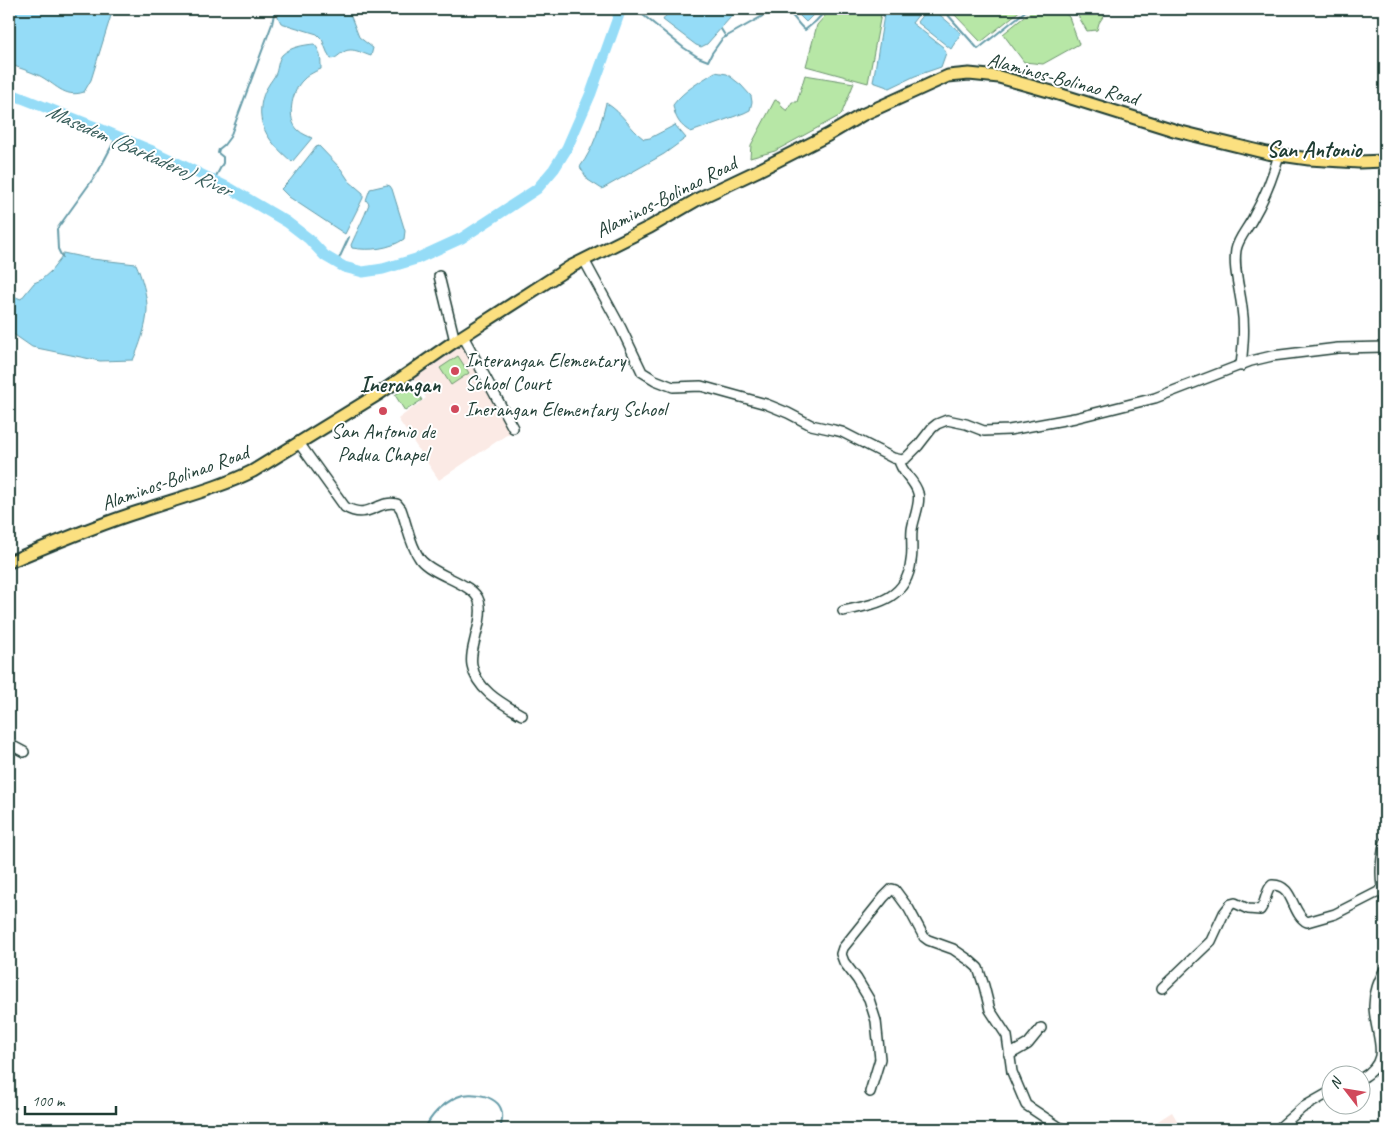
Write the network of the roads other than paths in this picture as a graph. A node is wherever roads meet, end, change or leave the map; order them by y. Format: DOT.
graph roads {
  1 [pos="1279,155"];
  2 [pos="1385,161"];
  3 [pos="584,260"];
  4 [pos="439,276"];
  5 [pos="459,338"];
  6 [pos="1385,347"];
  7 [pos="1240,366"];
  8 [pos="512,428"];
  9 [pos="299,443"];
  10 [pos="899,460"];
  11 [pos="9,562"];
  12 [pos="843,610"];
  13 [pos="522,715"];
  14 [pos="9,744"];
  15 [pos="24,752"];
  16 [pos="1385,842"];
  17 [pos="1384,895"];
  18 [pos="1385,969"];
  19 [pos="1162,988"];
  20 [pos="1041,1028"];
  21 [pos="1009,1055"];
  22 [pos="1372,1073"];
  23 [pos="870,1092"];
  24 [pos="1322,1097"];
  25 [pos="1062,1129"];
  26 [pos="1278,1129"];
  1 -- 2 [label="main road, Alaminos-Bolinao Road"];
  1 -- 3 [label="main road, Alaminos-Bolinao Road"];
  1 -- 7 [label="street"];
  3 -- 5 [label="main road, Alaminos-Bolinao Road"];
  3 -- 10 [label="street"];
  4 -- 5 [label="street"];
  5 -- 8 [label="street"];
  5 -- 9 [label="main road, Alaminos-Bolinao Road"];
  6 -- 7 [label="street"];
  7 -- 10 [label="street"];
  9 -- 11 [label="main road, Alaminos-Bolinao Road"];
  9 -- 13 [label="street"];
  10 -- 12 [label="street"];
  14 -- 15 [label="street"];
  16 -- 17 [label="street"];
  17 -- 19 [label="street"];
  18 -- 22 [label="street"];
  20 -- 21 [label="street"];
  21 -- 23 [label="street"];
  21 -- 25 [label="street"];
  24 -- 26 [label="street"];
}
